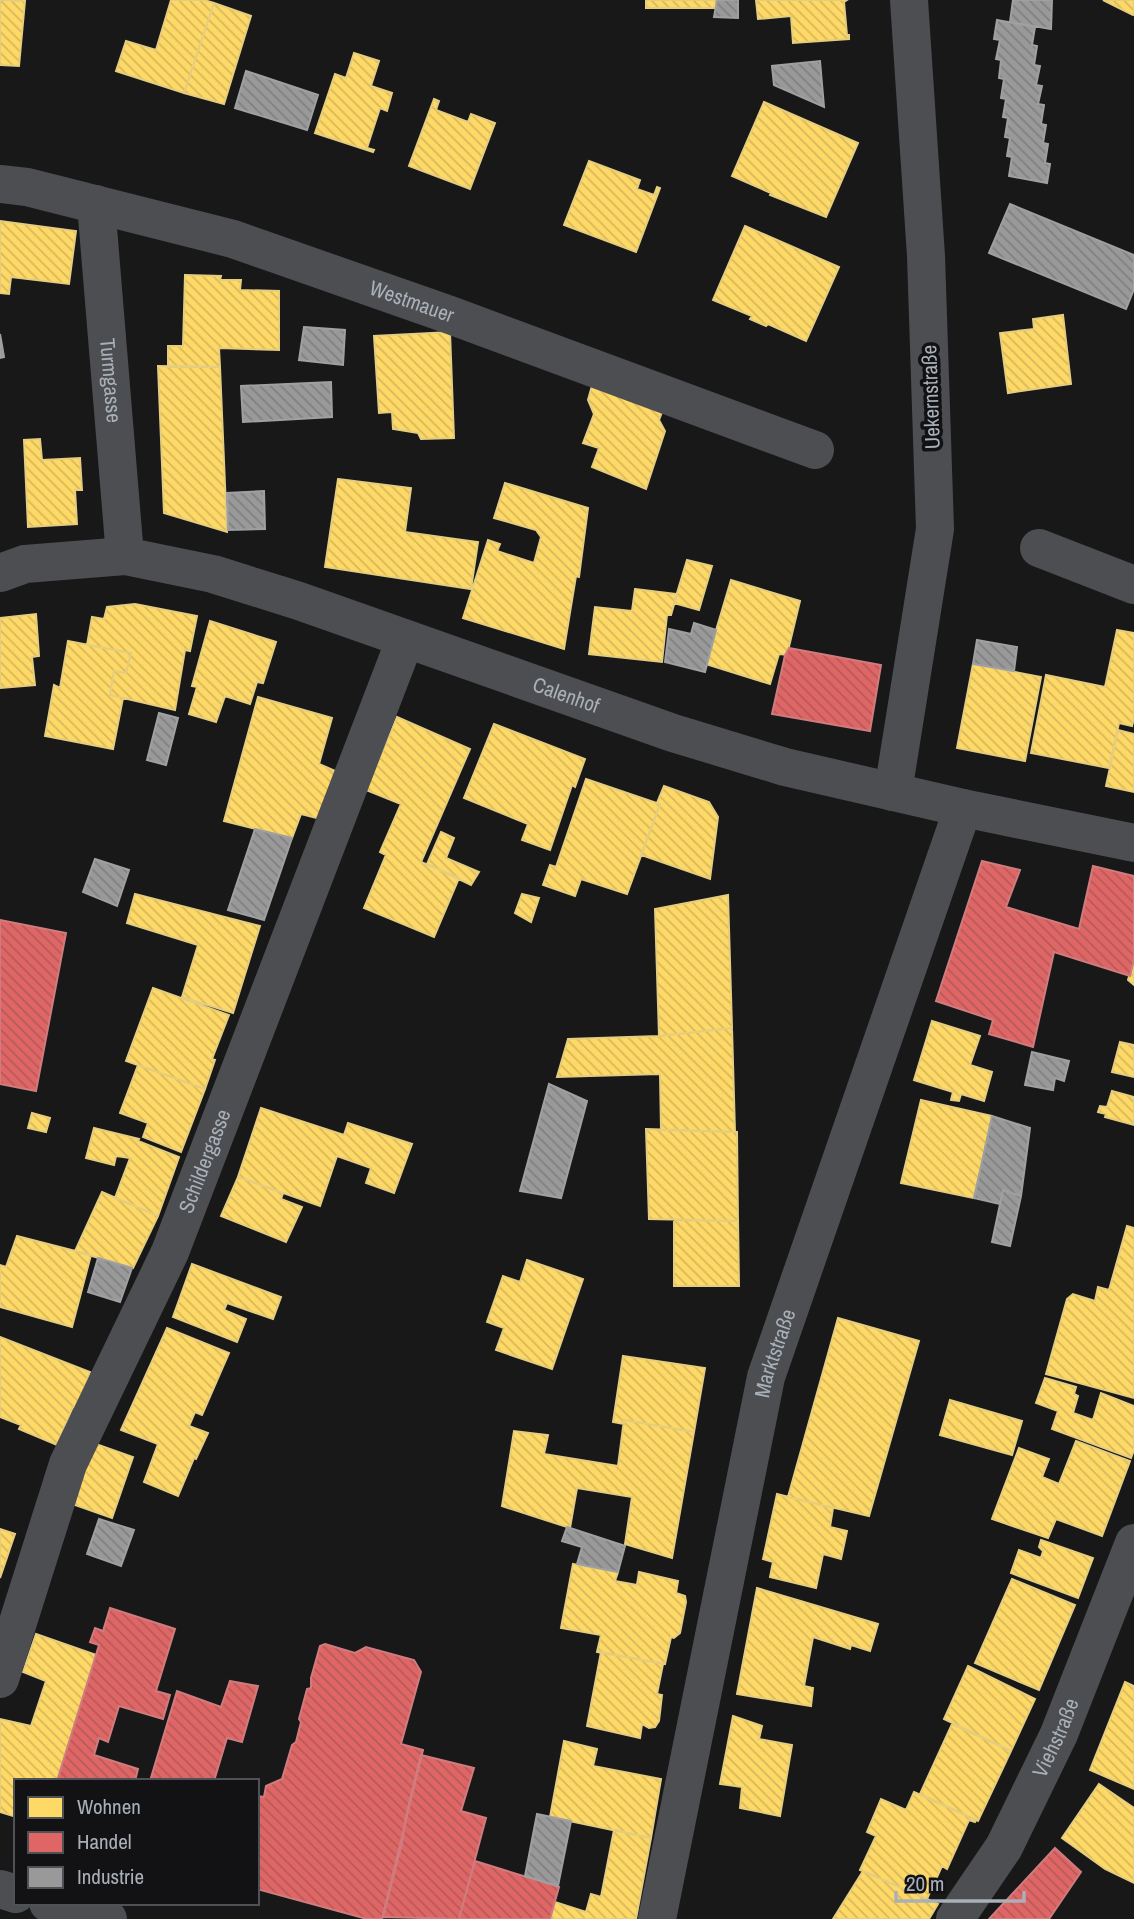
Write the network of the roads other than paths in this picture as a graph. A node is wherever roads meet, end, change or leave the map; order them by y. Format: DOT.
graph roads {
  1 [pos="909,0"];
  2 [pos="0,184"];
  3 [pos="96,204"];
  4 [pos="815,450"];
  5 [pos="1039,548"];
  6 [pos="125,556"];
  7 [pos="0,573"];
  8 [pos="1134,584"];
  9 [pos="405,640"];
  10 [pos="893,792"];
  11 [pos="963,808"];
  12 [pos="1134,843"];
  13 [pos="1134,1543"];
  14 [pos="0,1679"];
  15 [pos="56,1905"];
  16 [pos="108,1919"];
  17 [pos="657,1919"];
  18 [pos="955,1919"];
  1 -- 10 [label="street, Uekernstraße"];
  2 -- 3 [label="street, Westmauer"];
  3 -- 4 [label="street, Westmauer"];
  3 -- 6 [label="street, Turmgasse"];
  5 -- 8 [label="street"];
  6 -- 7 [label="street, Calenhof"];
  6 -- 9 [label="street, Calenhof"];
  9 -- 10 [label="street, Calenhof"];
  9 -- 14 [label="street, Schildergasse"];
  10 -- 11 [label="street, Calenhof"];
  11 -- 12 [label="street, Calenhof"];
  11 -- 17 [label="street, Marktstraße"];
  13 -- 18 [label="street, Viehstraße"];
  15 -- 16 [label="street"];
}
